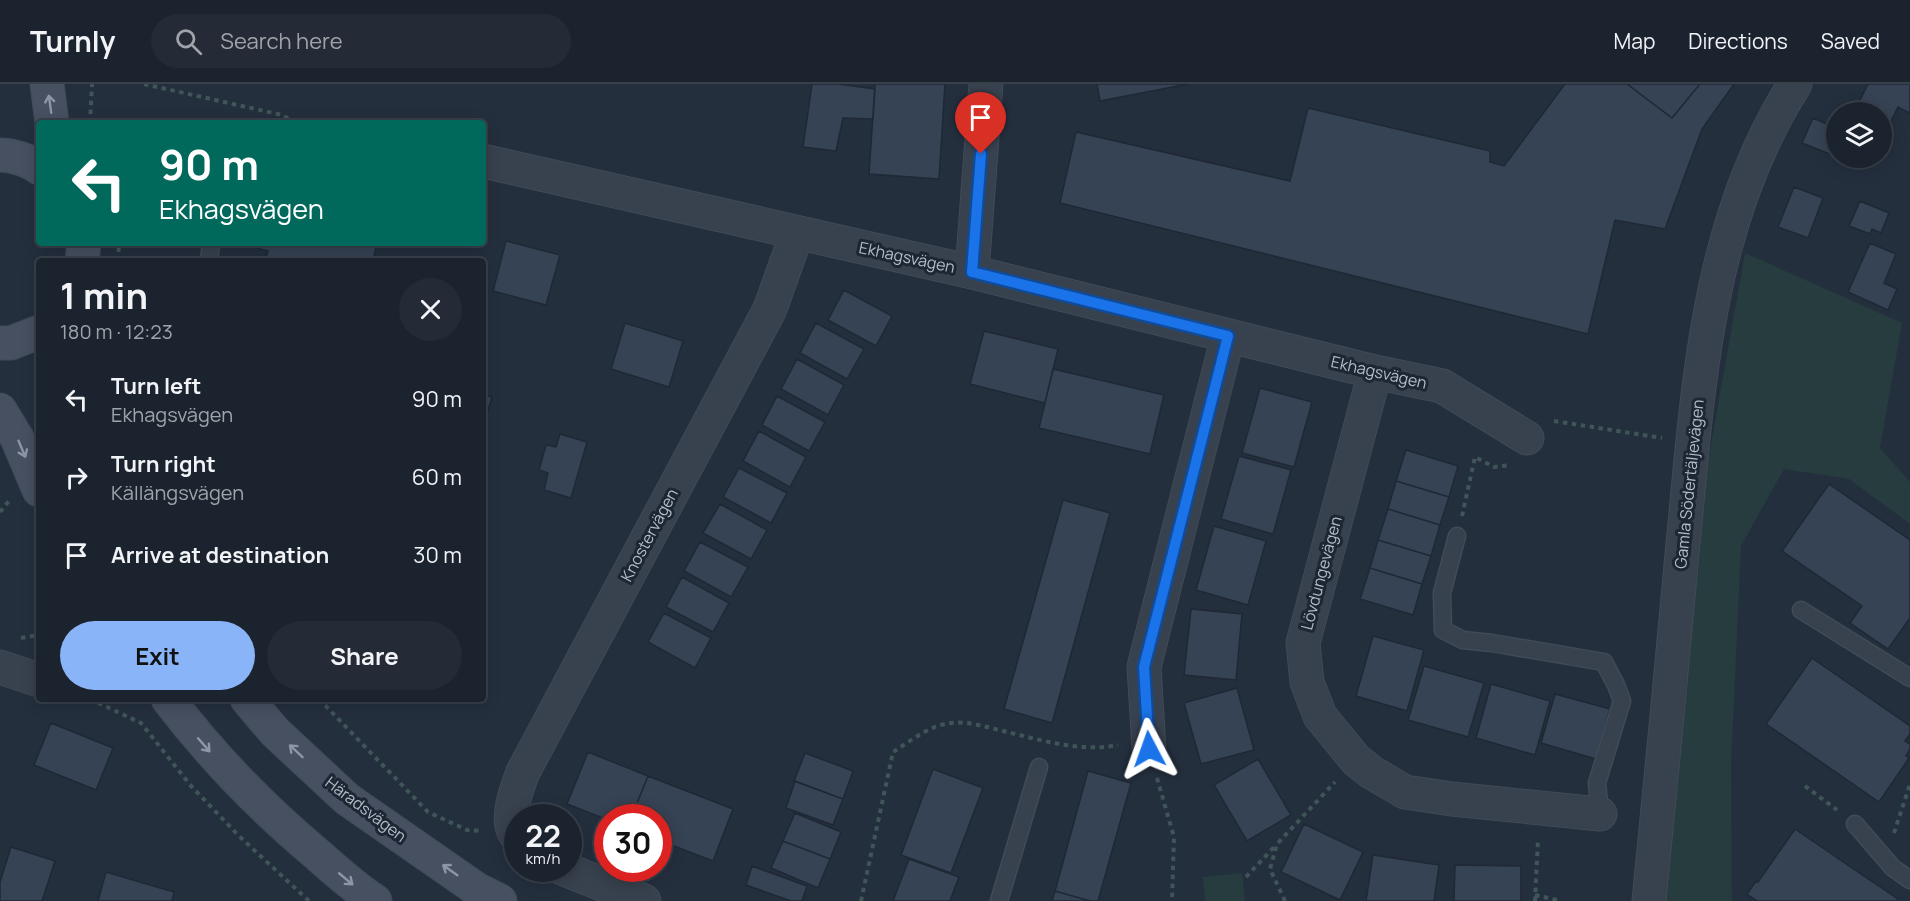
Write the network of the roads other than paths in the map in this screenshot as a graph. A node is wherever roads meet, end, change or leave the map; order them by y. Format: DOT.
graph roads {
  1 [pos="47,84"];
  2 [pos="986,84"];
  3 [pos="1795,84"];
  4 [pos="52,120"];
  5 [pos="0,154"];
  6 [pos="486,162"];
  7 [pos="36,166"];
  8 [pos="797,233"];
  9 [pos="972,272"];
  10 [pos="36,333"];
  11 [pos="1228,336"];
  12 [pos="0,343"];
  13 [pos="1375,372"];
  14 [pos="0,410"];
  15 [pos="1532,440"];
  16 [pos="25,495"];
  17 [pos="1457,536"];
  18 [pos="1801,610"];
  19 [pos="0,667"];
  20 [pos="1910,678"];
  21 [pos="36,679"];
  22 [pos="170,702"];
  23 [pos="250,702"];
  24 [pos="1149,749"];
  25 [pos="1039,767"];
  26 [pos="513,804"];
  27 [pos="1600,814"];
  28 [pos="1855,824"];
  29 [pos="582,876"];
  30 [pos="1910,880"];
  31 [pos="375,901"];
  32 [pos="500,901"];
  33 [pos="644,901"];
  34 [pos="999,901"];
  35 [pos="1649,901"];
  4 -- 1 [label="main road, one-way"];
  2 -- 9 [label="street"];
  3 -- 35 [label="street, Gamla Södertäljevägen"];
  5 -- 7 [label="main road"];
  6 -- 8 [label="street, Ekhagsvägen"];
  8 -- 9 [label="street, Ekhagsvägen"];
  8 -- 26 [label="street, Knostervägen"];
  9 -- 11 [label="street, Ekhagsvägen"];
  10 -- 12 [label="main road"];
  11 -- 13 [label="street, Ekhagsvägen"];
  11 -- 24 [label="street"];
  13 -- 15 [label="street, Ekhagsvägen"];
  13 -- 27 [label="street, Lövdungevägen"];
  14 -- 16 [label="main road, one-way"];
  17 -- 27 [label="lane"];
  18 -- 20 [label="lane"];
  19 -- 21 [label="street"];
  22 -- 31 [label="main road, one-way"];
  32 -- 23 [label="main road, Häradsvägen, one-way"];
  25 -- 34 [label="lane"];
  28 -- 30 [label="lane"];
  29 -- 33 [label="street"];
}
